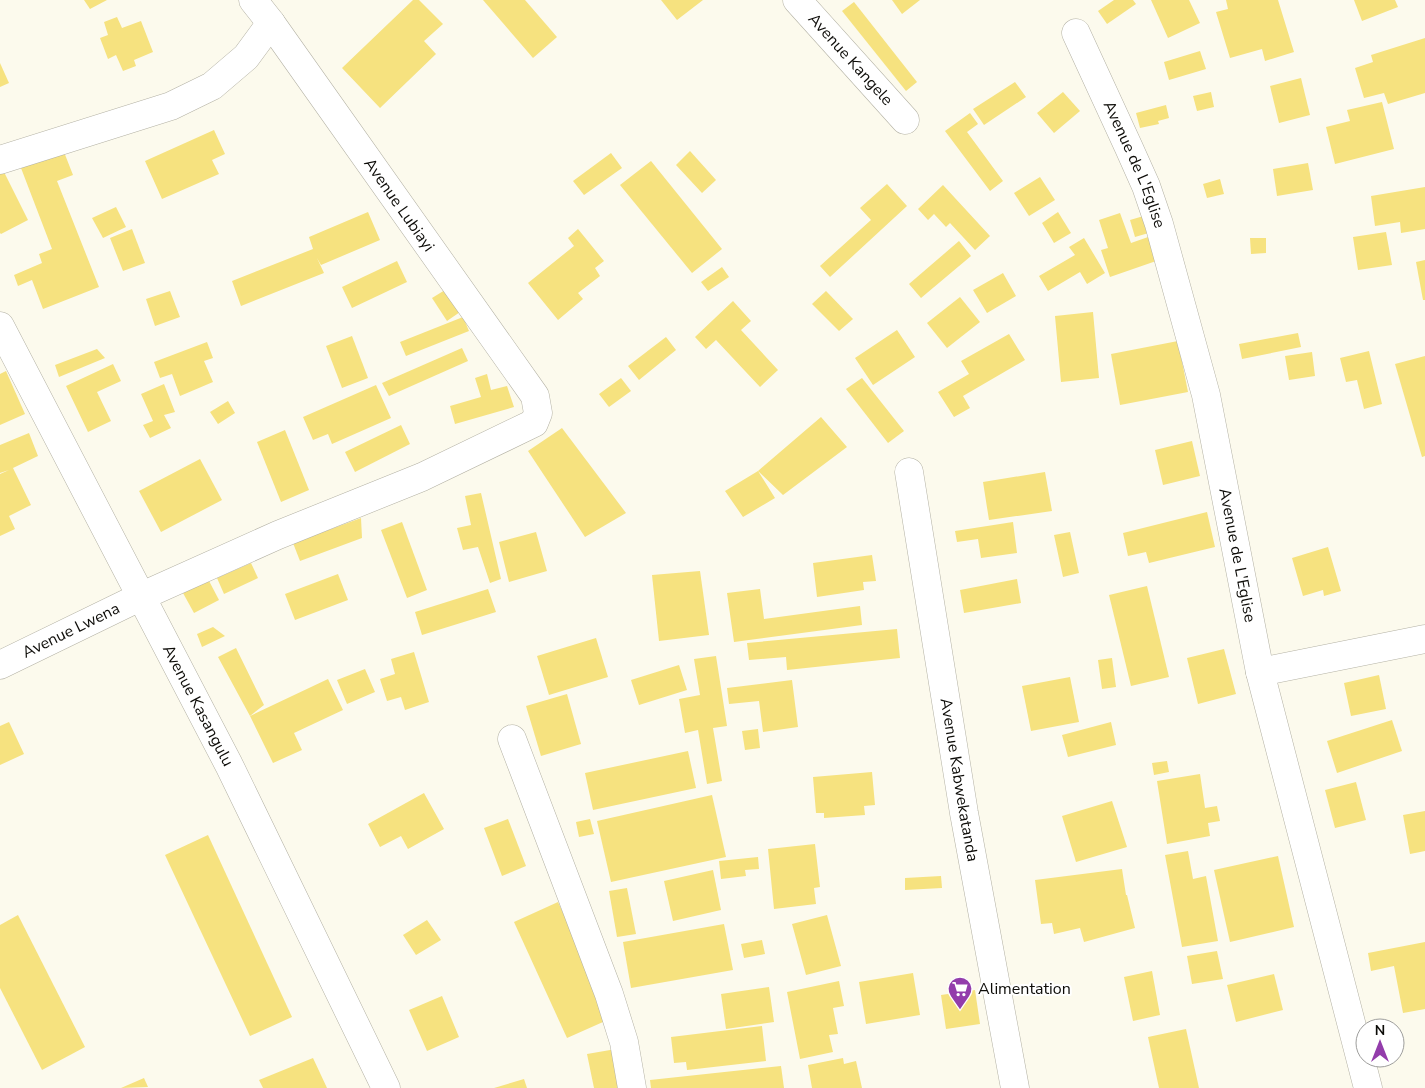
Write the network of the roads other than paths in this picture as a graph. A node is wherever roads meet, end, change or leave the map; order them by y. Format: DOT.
graph roads {
  1 [pos="253,0"];
  2 [pos="797,0"];
  3 [pos="271,23"];
  4 [pos="1076,33"];
  5 [pos="905,120"];
  6 [pos="0,160"];
  7 [pos="0,326"];
  8 [pos="538,413"];
  9 [pos="909,472"];
  10 [pos="142,596"];
  11 [pos="1425,639"];
  12 [pos="0,665"];
  13 [pos="1260,672"];
  14 [pos="512,739"];
  15 [pos="386,1088"];
  16 [pos="632,1088"];
  17 [pos="1015,1088"];
  18 [pos="1368,1088"];
  1 -- 3 [label="street, Avenue Lubiayi"];
  2 -- 5 [label="street, Avenue Kangele"];
  3 -- 6 [label="street"];
  3 -- 8 [label="street, Avenue Lubiayi"];
  4 -- 13 [label="street, Avenue de L'Eglise"];
  7 -- 10 [label="street, Avenue Kasangulu"];
  8 -- 10 [label="street, Avenue Lwena"];
  9 -- 17 [label="street, Avenue Kabwekatanda"];
  10 -- 12 [label="street, Avenue Lwena"];
  10 -- 15 [label="street, Avenue Kasangulu"];
  11 -- 13 [label="street"];
  13 -- 18 [label="street, Avenue de L'Eglise"];
  14 -- 16 [label="street"];
}
